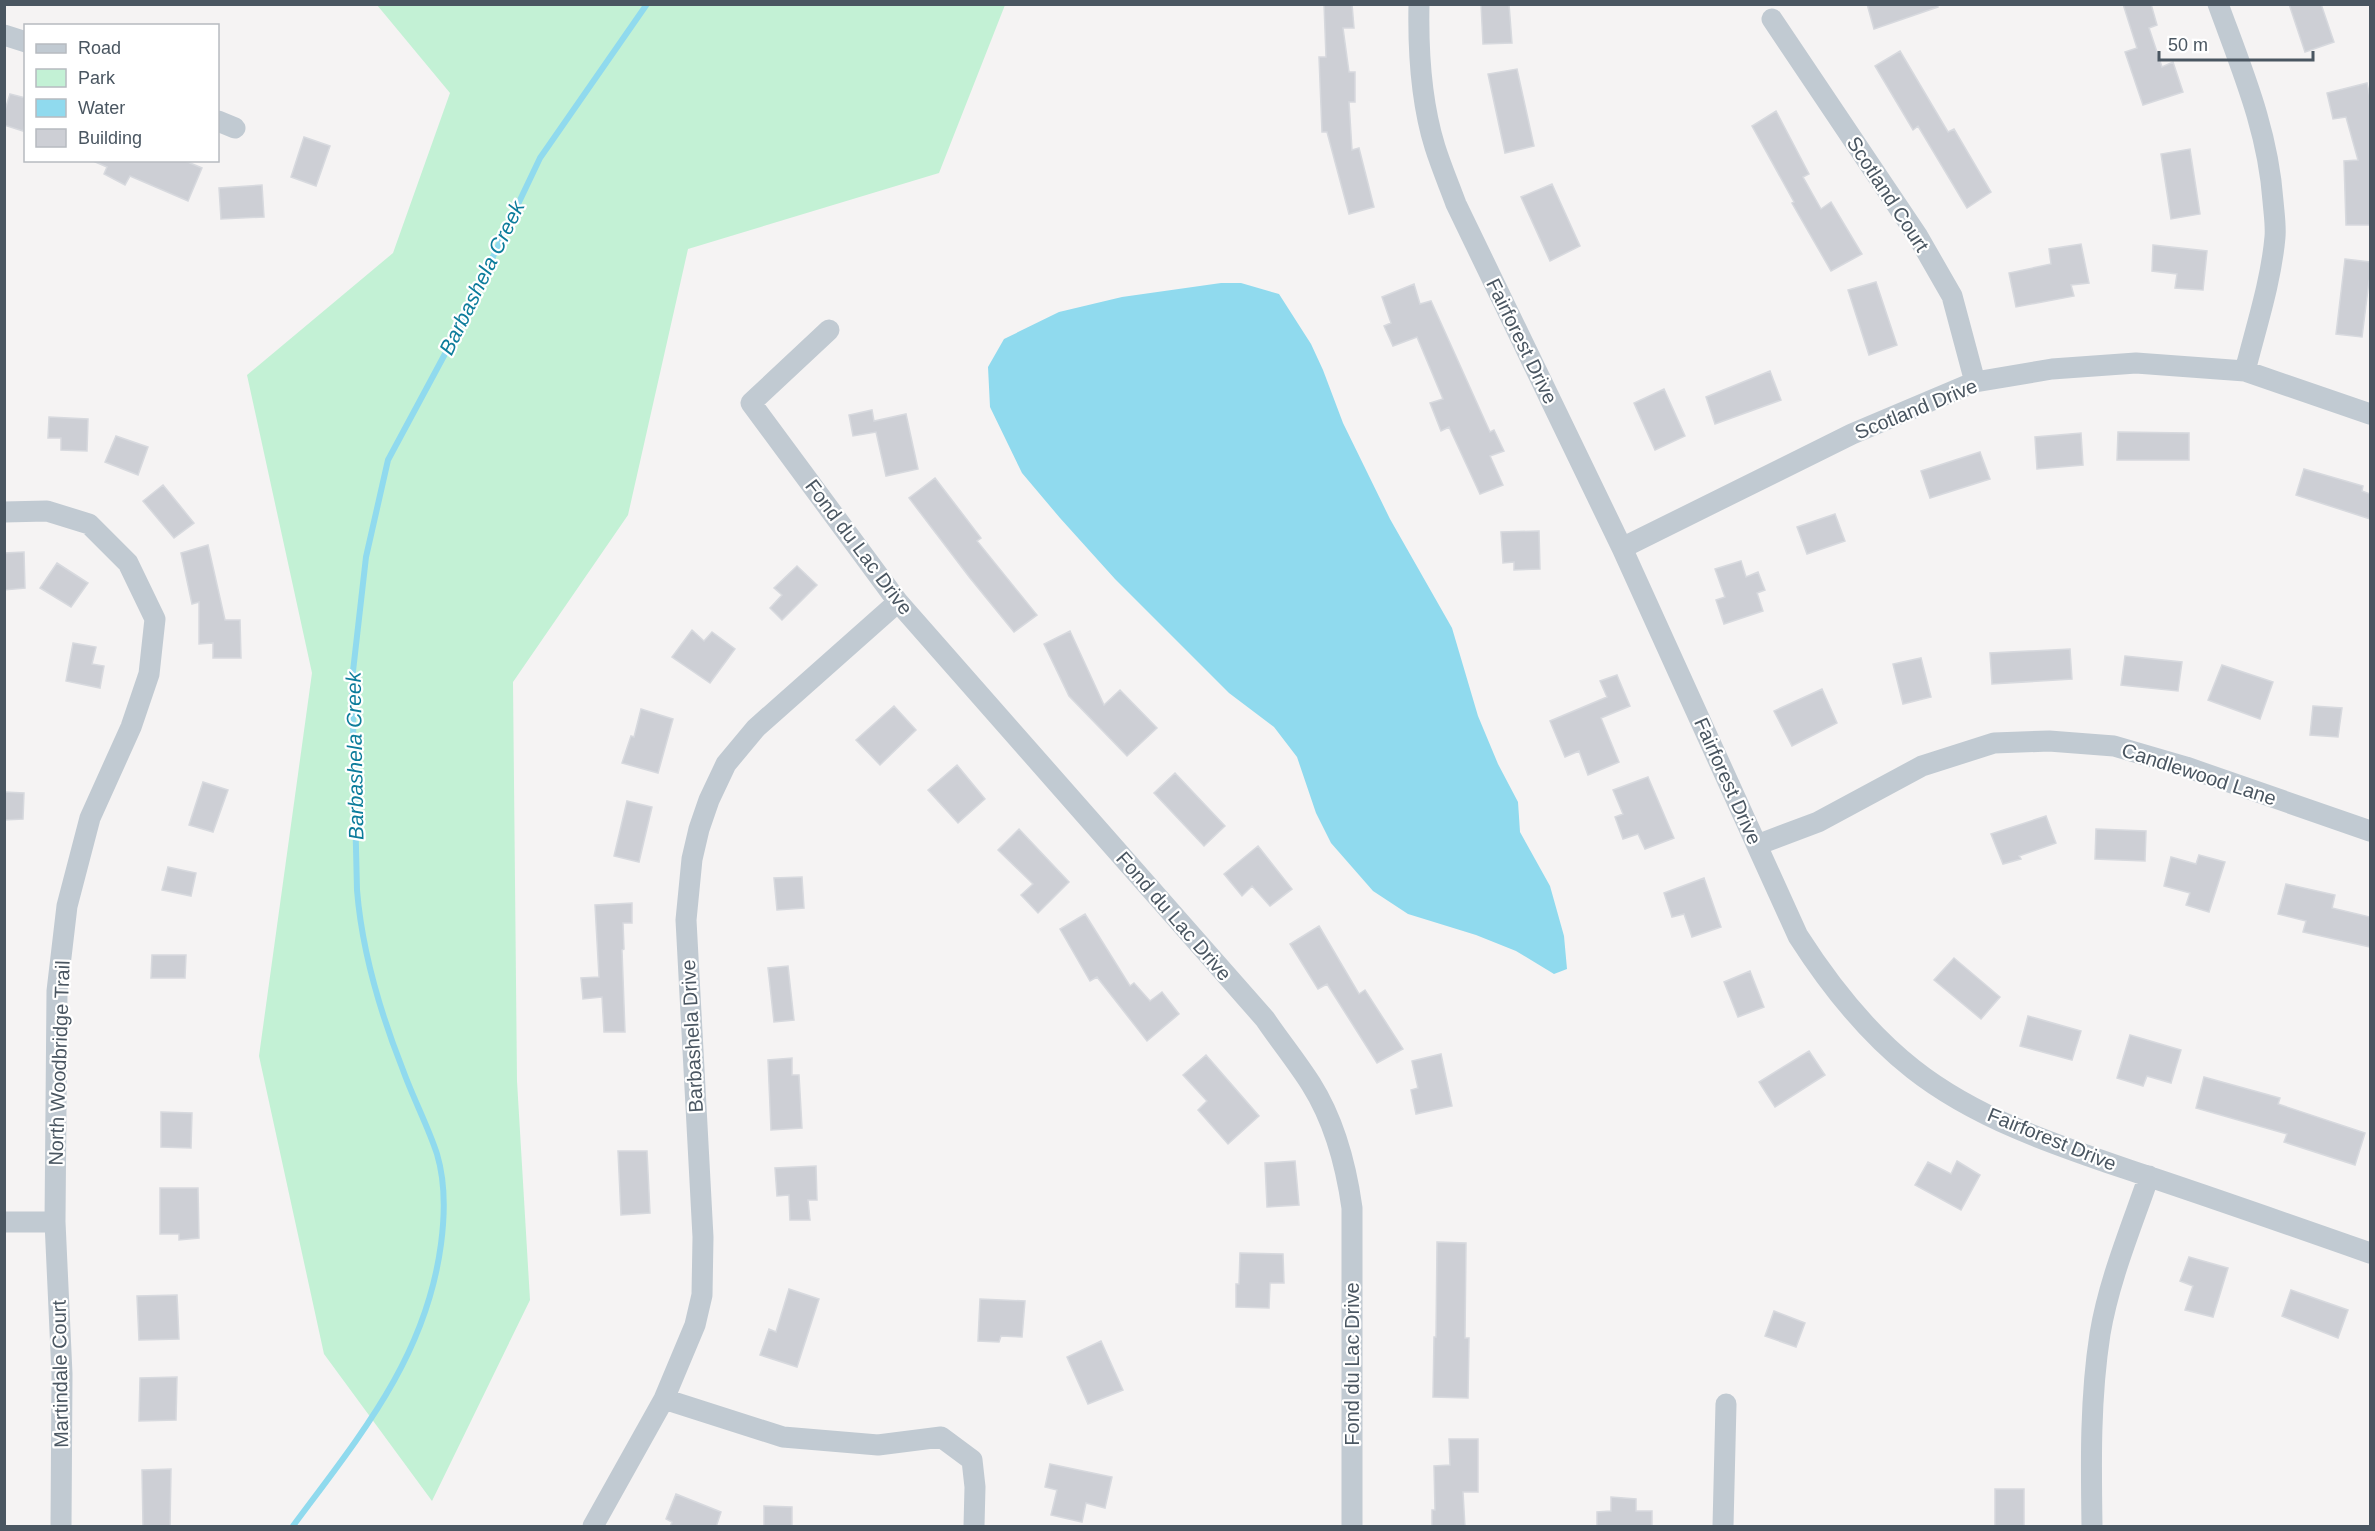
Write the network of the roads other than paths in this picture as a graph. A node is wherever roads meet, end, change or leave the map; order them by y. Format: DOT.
graph roads {
  1 [pos="1419,4"];
  2 [pos="2218,4"];
  3 [pos="1772,19"];
  4 [pos="4,35"];
  5 [pos="24,41"];
  6 [pos="829,330"];
  7 [pos="2244,371"];
  8 [pos="1974,382"];
  9 [pos="2370,414"];
  10 [pos="4,512"];
  11 [pos="1622,548"];
  12 [pos="898,602"];
  13 [pos="2370,831"];
  14 [pos="1757,845"];
  15 [pos="2149,1176"];
  16 [pos="4,1222"];
  17 [pos="55,1222"];
  18 [pos="2370,1253"];
  19 [pos="664,1399"];
  20 [pos="1726,1404"];
  21 [pos="61,1527"];
  22 [pos="593,1527"];
  23 [pos="974,1527"];
  24 [pos="1352,1527"];
  25 [pos="1723,1527"];
  26 [pos="2092,1527"];
  1 -- 11 [label="street, Fairforest Drive"];
  2 -- 7 [label="street"];
  3 -- 8 [label="street, Scotland Court"];
  4 -- 5 [label="street"];
  6 -- 12 [label="street, Fond du Lac Drive"];
  7 -- 8 [label="street, Scotland Drive"];
  7 -- 9 [label="street, Scotland Drive"];
  8 -- 11 [label="street, Scotland Drive"];
  10 -- 17 [label="street, North Woodbridge Trail"];
  11 -- 14 [label="street, Fairforest Drive"];
  12 -- 19 [label="street, Barbashela Drive"];
  12 -- 24 [label="street, Fond du Lac Drive"];
  13 -- 14 [label="street, Candlewood Lane"];
  14 -- 15 [label="street, Fairforest Drive"];
  15 -- 18 [label="street, Fairforest Drive"];
  15 -- 26 [label="street"];
  16 -- 17 [label="street"];
  17 -- 21 [label="street, Martindale Court"];
  19 -- 22 [label="street, Barbashela Drive"];
  19 -- 23 [label="street"];
  20 -- 25 [label="street"];
}
